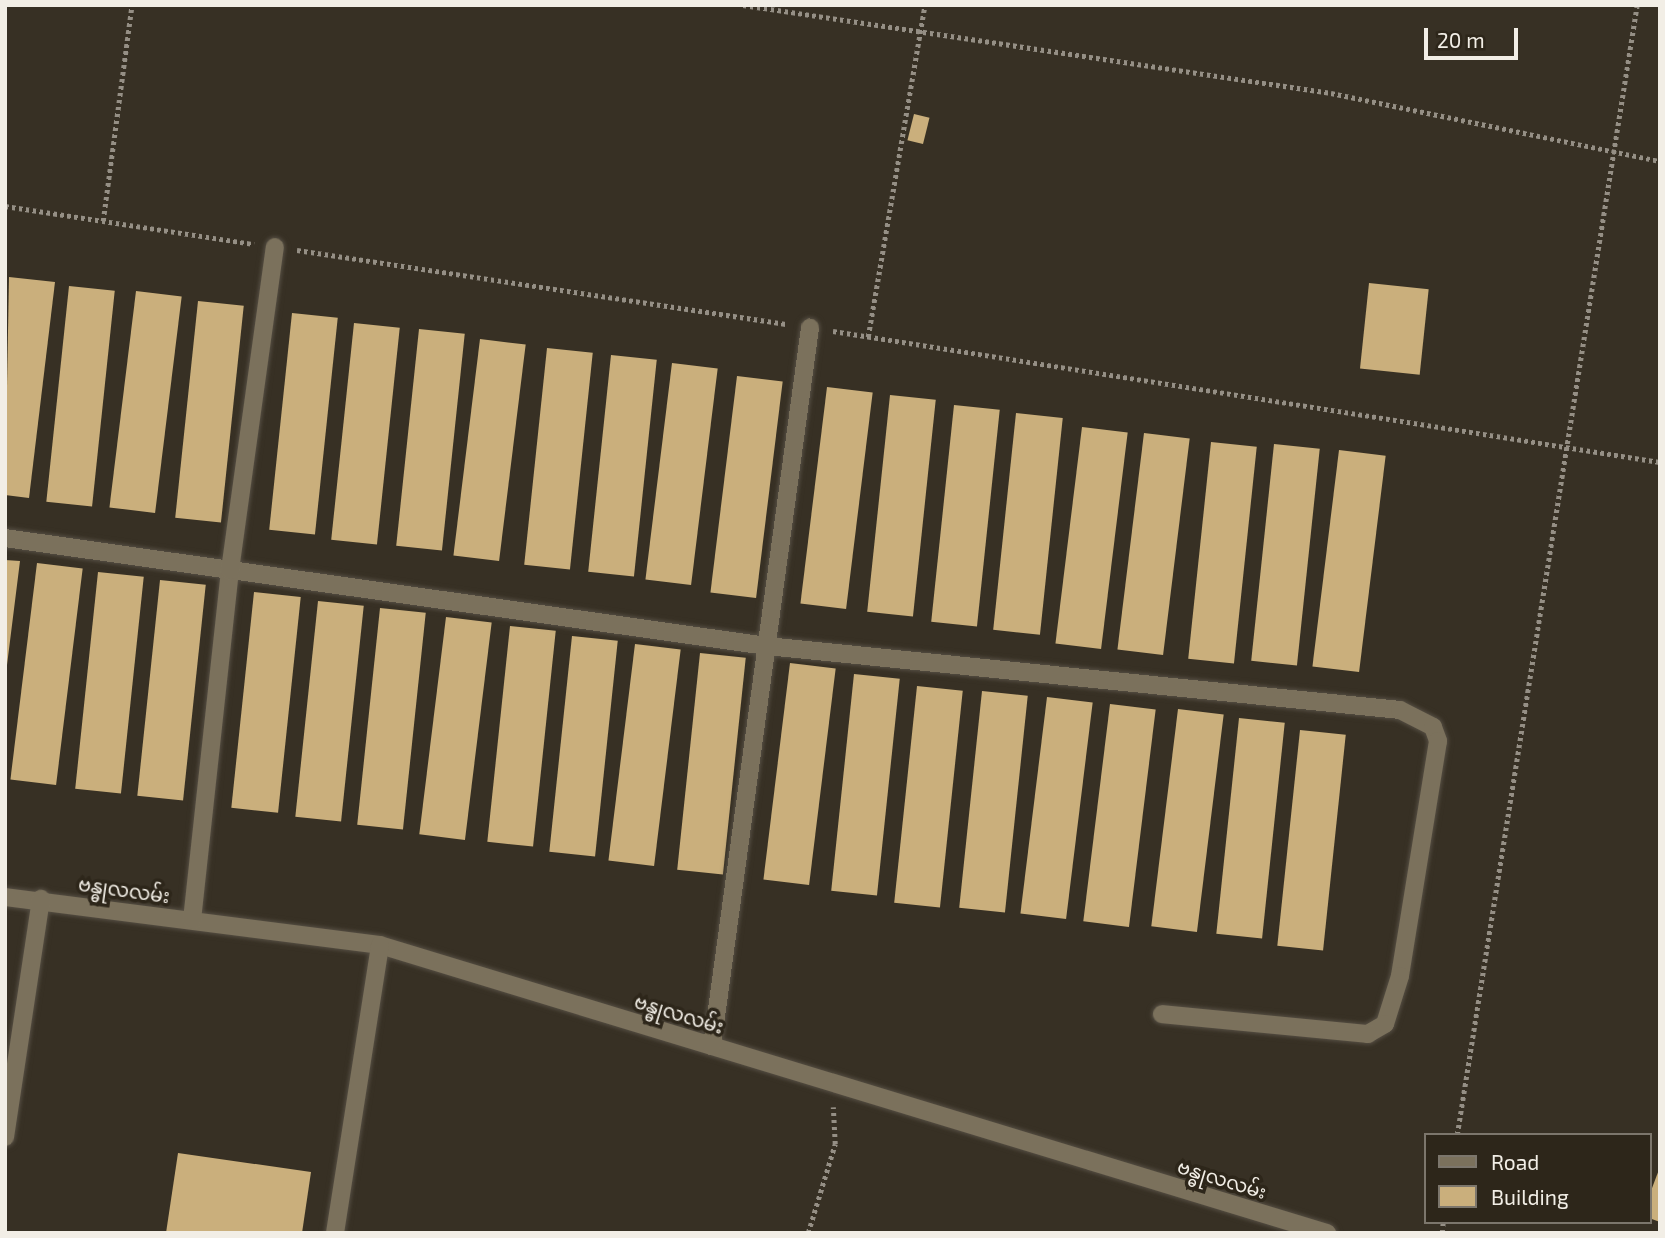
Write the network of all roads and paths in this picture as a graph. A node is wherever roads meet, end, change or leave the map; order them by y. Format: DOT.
graph roads {
  1 [pos="132,5"];
  2 [pos="743,5"];
  3 [pos="925,5"];
  4 [pos="1637,5"];
  5 [pos="921,32"];
  6 [pos="1615,151"];
  7 [pos="1660,161"];
  8 [pos="103,221"];
  9 [pos="275,247"];
  10 [pos="810,328"];
  11 [pos="868,337"];
  12 [pos="5,538"];
  13 [pos="230,570"];
  14 [pos="767,646"];
  15 [pos="5,897"];
  16 [pos="41,899"];
  17 [pos="192,920"];
  18 [pos="380,945"];
  19 [pos="1162,1014"];
  20 [pos="712,1046"];
  21 [pos="832,1082"];
  22 [pos="1457,1133"];
  23 [pos="5,1137"];
  24 [pos="335,1233"];
  25 [pos="808,1233"];
  26 [pos="1328,1233"];
  1 -- 8 [label="path"];
  2 -- 5 [label="path"];
  3 -- 5 [label="path"];
  4 -- 6 [label="path"];
  5 -- 6 [label="path"];
  5 -- 11 [label="path"];
  6 -- 7 [label="path"];
  6 -- 22 [label="path"];
  9 -- 13 [label="street"];
  10 -- 14 [label="street"];
  12 -- 13 [label="street"];
  13 -- 14 [label="street"];
  13 -- 17 [label="street"];
  14 -- 19 [label="street"];
  14 -- 20 [label="street"];
  15 -- 16 [label="street, ဗန္ဓုလလမ်း"];
  16 -- 17 [label="street, ဗန္ဓုလလမ်း"];
  16 -- 23 [label="street"];
  17 -- 18 [label="street, ဗန္ဓုလလမ်း"];
  18 -- 20 [label="street, ဗန္ဓုလလမ်း"];
  18 -- 24 [label="street"];
  20 -- 21 [label="street, ဗန္ဓုလလမ်း"];
  21 -- 25 [label="path"];
  21 -- 26 [label="street, ဗန္ဓုလလမ်း"];
}
